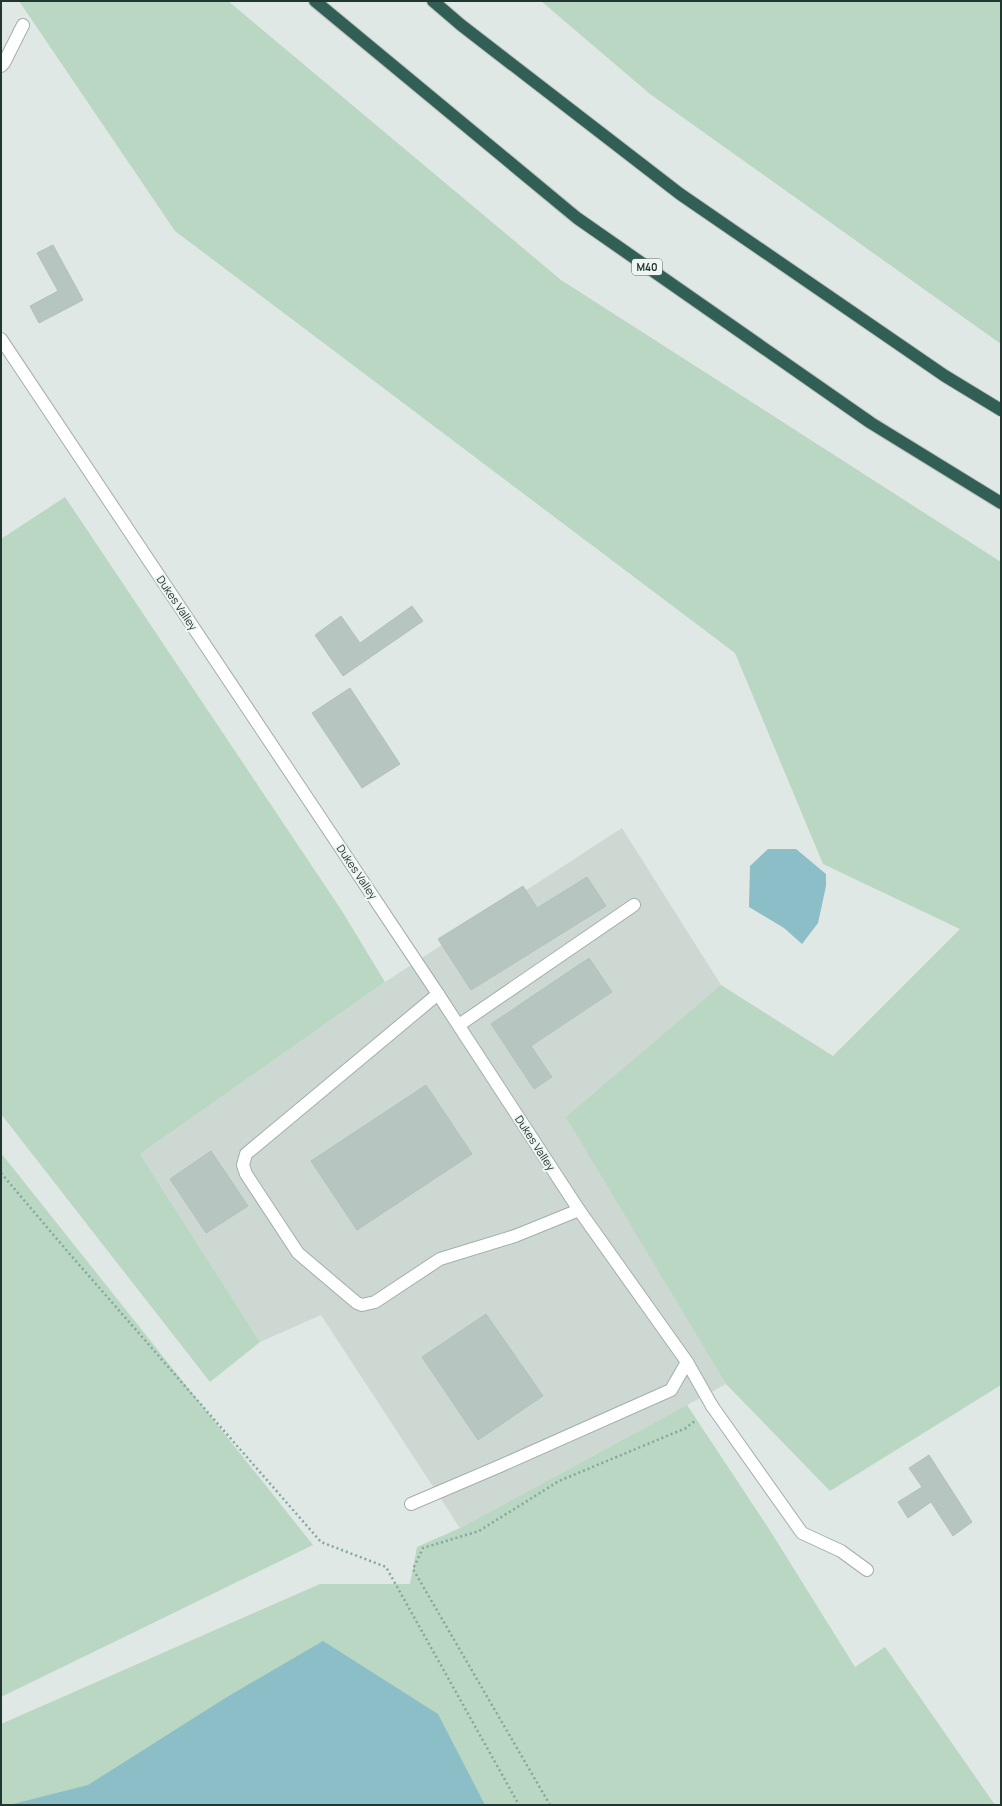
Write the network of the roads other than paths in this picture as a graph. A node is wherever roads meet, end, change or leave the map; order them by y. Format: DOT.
graph roads {
  1 [pos="315,1"];
  2 [pos="433,1"];
  3 [pos="23,26"];
  4 [pos="1,66"];
  5 [pos="1,339"];
  6 [pos="1001,410"];
  7 [pos="1001,504"];
  8 [pos="634,905"];
  9 [pos="438,994"];
  10 [pos="459,1025"];
  11 [pos="579,1210"];
  12 [pos="687,1362"];
  13 [pos="411,1504"];
  14 [pos="867,1570"];
  1 -- 7 [label="highway, M40"];
  2 -- 6 [label="highway"];
  3 -- 4 [label="street"];
  5 -- 9 [label="street, Dukes Valley"];
  8 -- 10 [label="street"];
  9 -- 10 [label="street, Dukes Valley"];
  9 -- 11 [label="street"];
  10 -- 11 [label="street, Dukes Valley"];
  11 -- 12 [label="street, Dukes Valley"];
  12 -- 13 [label="street"];
  12 -- 14 [label="street, Dukes Valley"];
}
